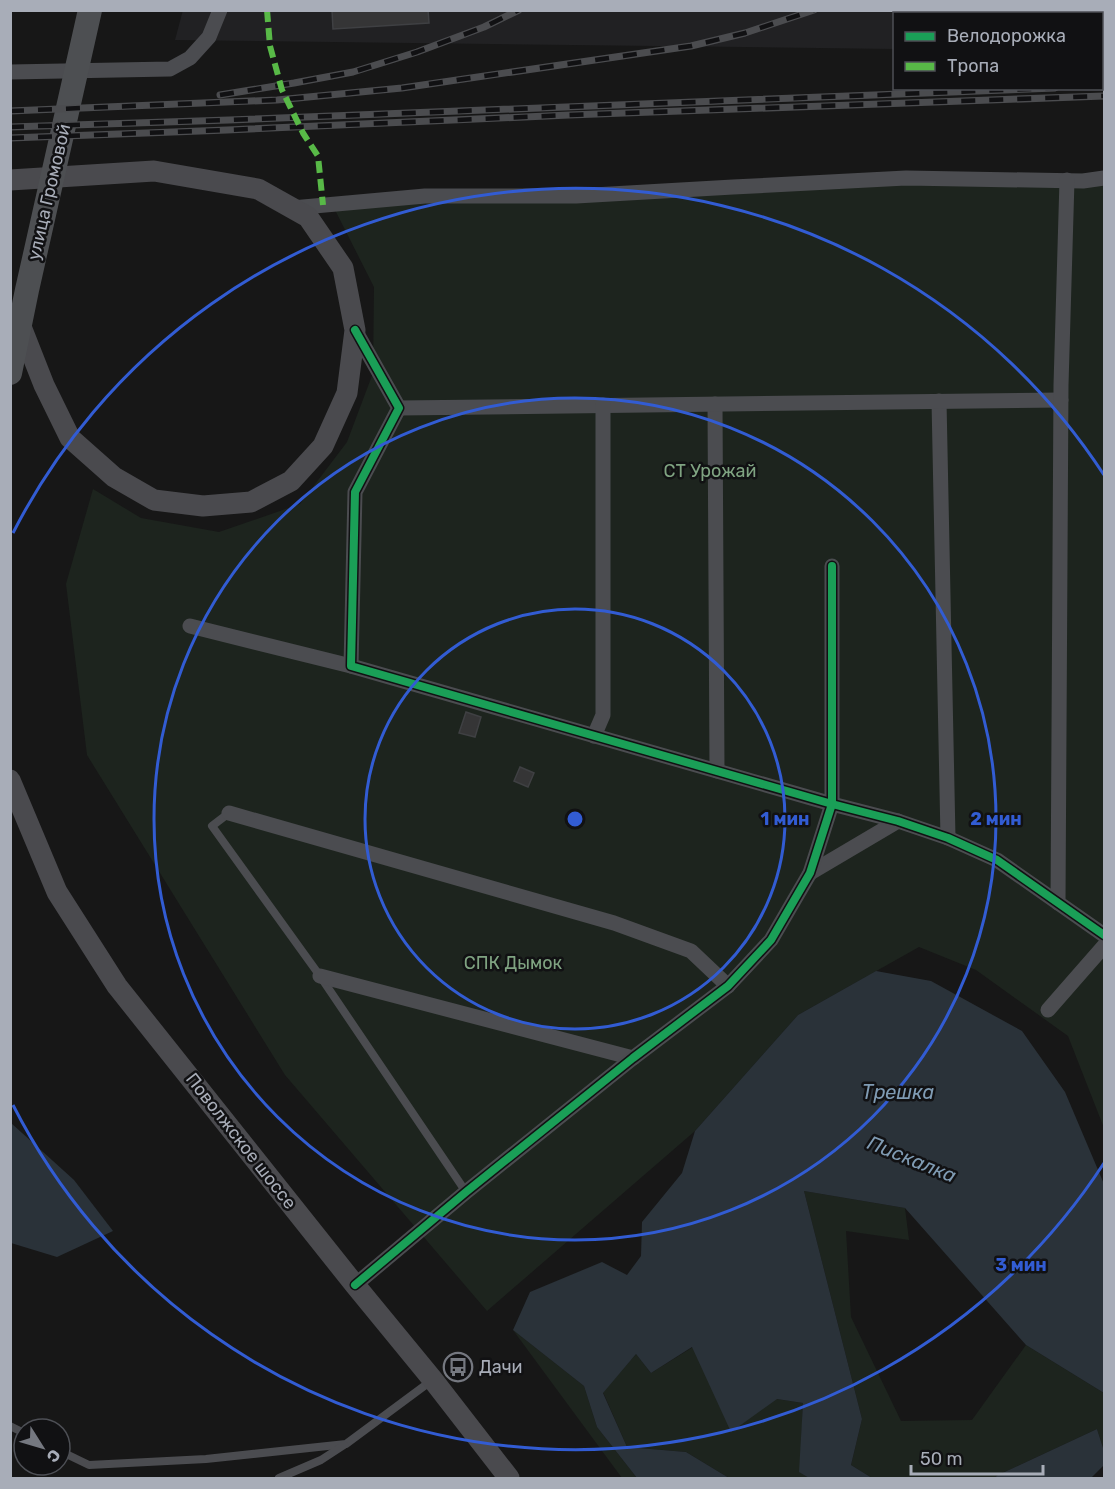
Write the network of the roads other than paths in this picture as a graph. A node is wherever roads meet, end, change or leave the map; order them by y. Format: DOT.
graph roads {
  1 [pos="90,10"];
  2 [pos="220,10"];
  3 [pos="10,72"];
  4 [pos="1104,178"];
  5 [pos="10,180"];
  6 [pos="1067,180"];
  7 [pos="292,208"];
  8 [pos="20,324"];
  9 [pos="355,330"];
  10 [pos="10,374"];
  11 [pos="1061,400"];
  12 [pos="939,401"];
  13 [pos="715,404"];
  14 [pos="603,405"];
  15 [pos="399,408"];
  16 [pos="832,566"];
  17 [pos="190,626"];
  18 [pos="351,666"];
  19 [pos="594,736"];
  20 [pos="717,771"];
  21 [pos="11,783"];
  22 [pos="832,804"];
  23 [pos="229,813"];
  24 [pos="898,821"];
  25 [pos="948,838"];
  26 [pos="810,873"];
  27 [pos="1058,903"];
  28 [pos="1104,935"];
  29 [pos="1104,946"];
  30 [pos="320,976"];
  31 [pos="728,986"];
  32 [pos="1048,1010"];
  33 [pos="633,1058"];
  34 [pos="466,1192"];
  35 [pos="355,1285"];
  36 [pos="433,1380"];
  37 [pos="346,1444"];
  38 [pos="72,1457"];
  39 [pos="279,1479"];
  40 [pos="509,1479"];
  1 -- 8 [label="main road, улица Громовой"];
  2 -- 3 [label="street"];
  4 -- 6 [label="street"];
  5 -- 7 [label="main road"];
  6 -- 7 [label="street"];
  6 -- 11 [label="street"];
  7 -- 9 [label="main road"];
  8 -- 9 [label="main road"];
  8 -- 10 [label="main road, улица Громовой"];
  9 -- 15 [label="street"];
  11 -- 12 [label="street"];
  11 -- 27 [label="street"];
  12 -- 13 [label="street"];
  12 -- 25 [label="street"];
  13 -- 14 [label="street"];
  13 -- 20 [label="street"];
  14 -- 15 [label="street"];
  14 -- 19 [label="street"];
  15 -- 18 [label="street"];
  16 -- 22 [label="street"];
  17 -- 18 [label="street"];
  18 -- 19 [label="street"];
  19 -- 20 [label="street"];
  20 -- 22 [label="street"];
  21 -- 35 [label="main road, Поволжское шоссе"];
  22 -- 24 [label="street"];
  22 -- 26 [label="street"];
  23 -- 30 [label="lane"];
  23 -- 31 [label="street"];
  24 -- 25 [label="street"];
  24 -- 26 [label="street"];
  25 -- 27 [label="street"];
  26 -- 31 [label="street"];
  27 -- 28 [label="street"];
  29 -- 32 [label="street"];
  30 -- 33 [label="street"];
  30 -- 34 [label="lane"];
  31 -- 33 [label="street"];
  33 -- 34 [label="street"];
  34 -- 35 [label="street"];
  35 -- 36 [label="main road, Поволжское шоссе"];
  36 -- 37 [label="lane"];
  36 -- 40 [label="main road, Поволжское шоссе"];
  37 -- 38 [label="lane"];
  37 -- 39 [label="lane"];
}
